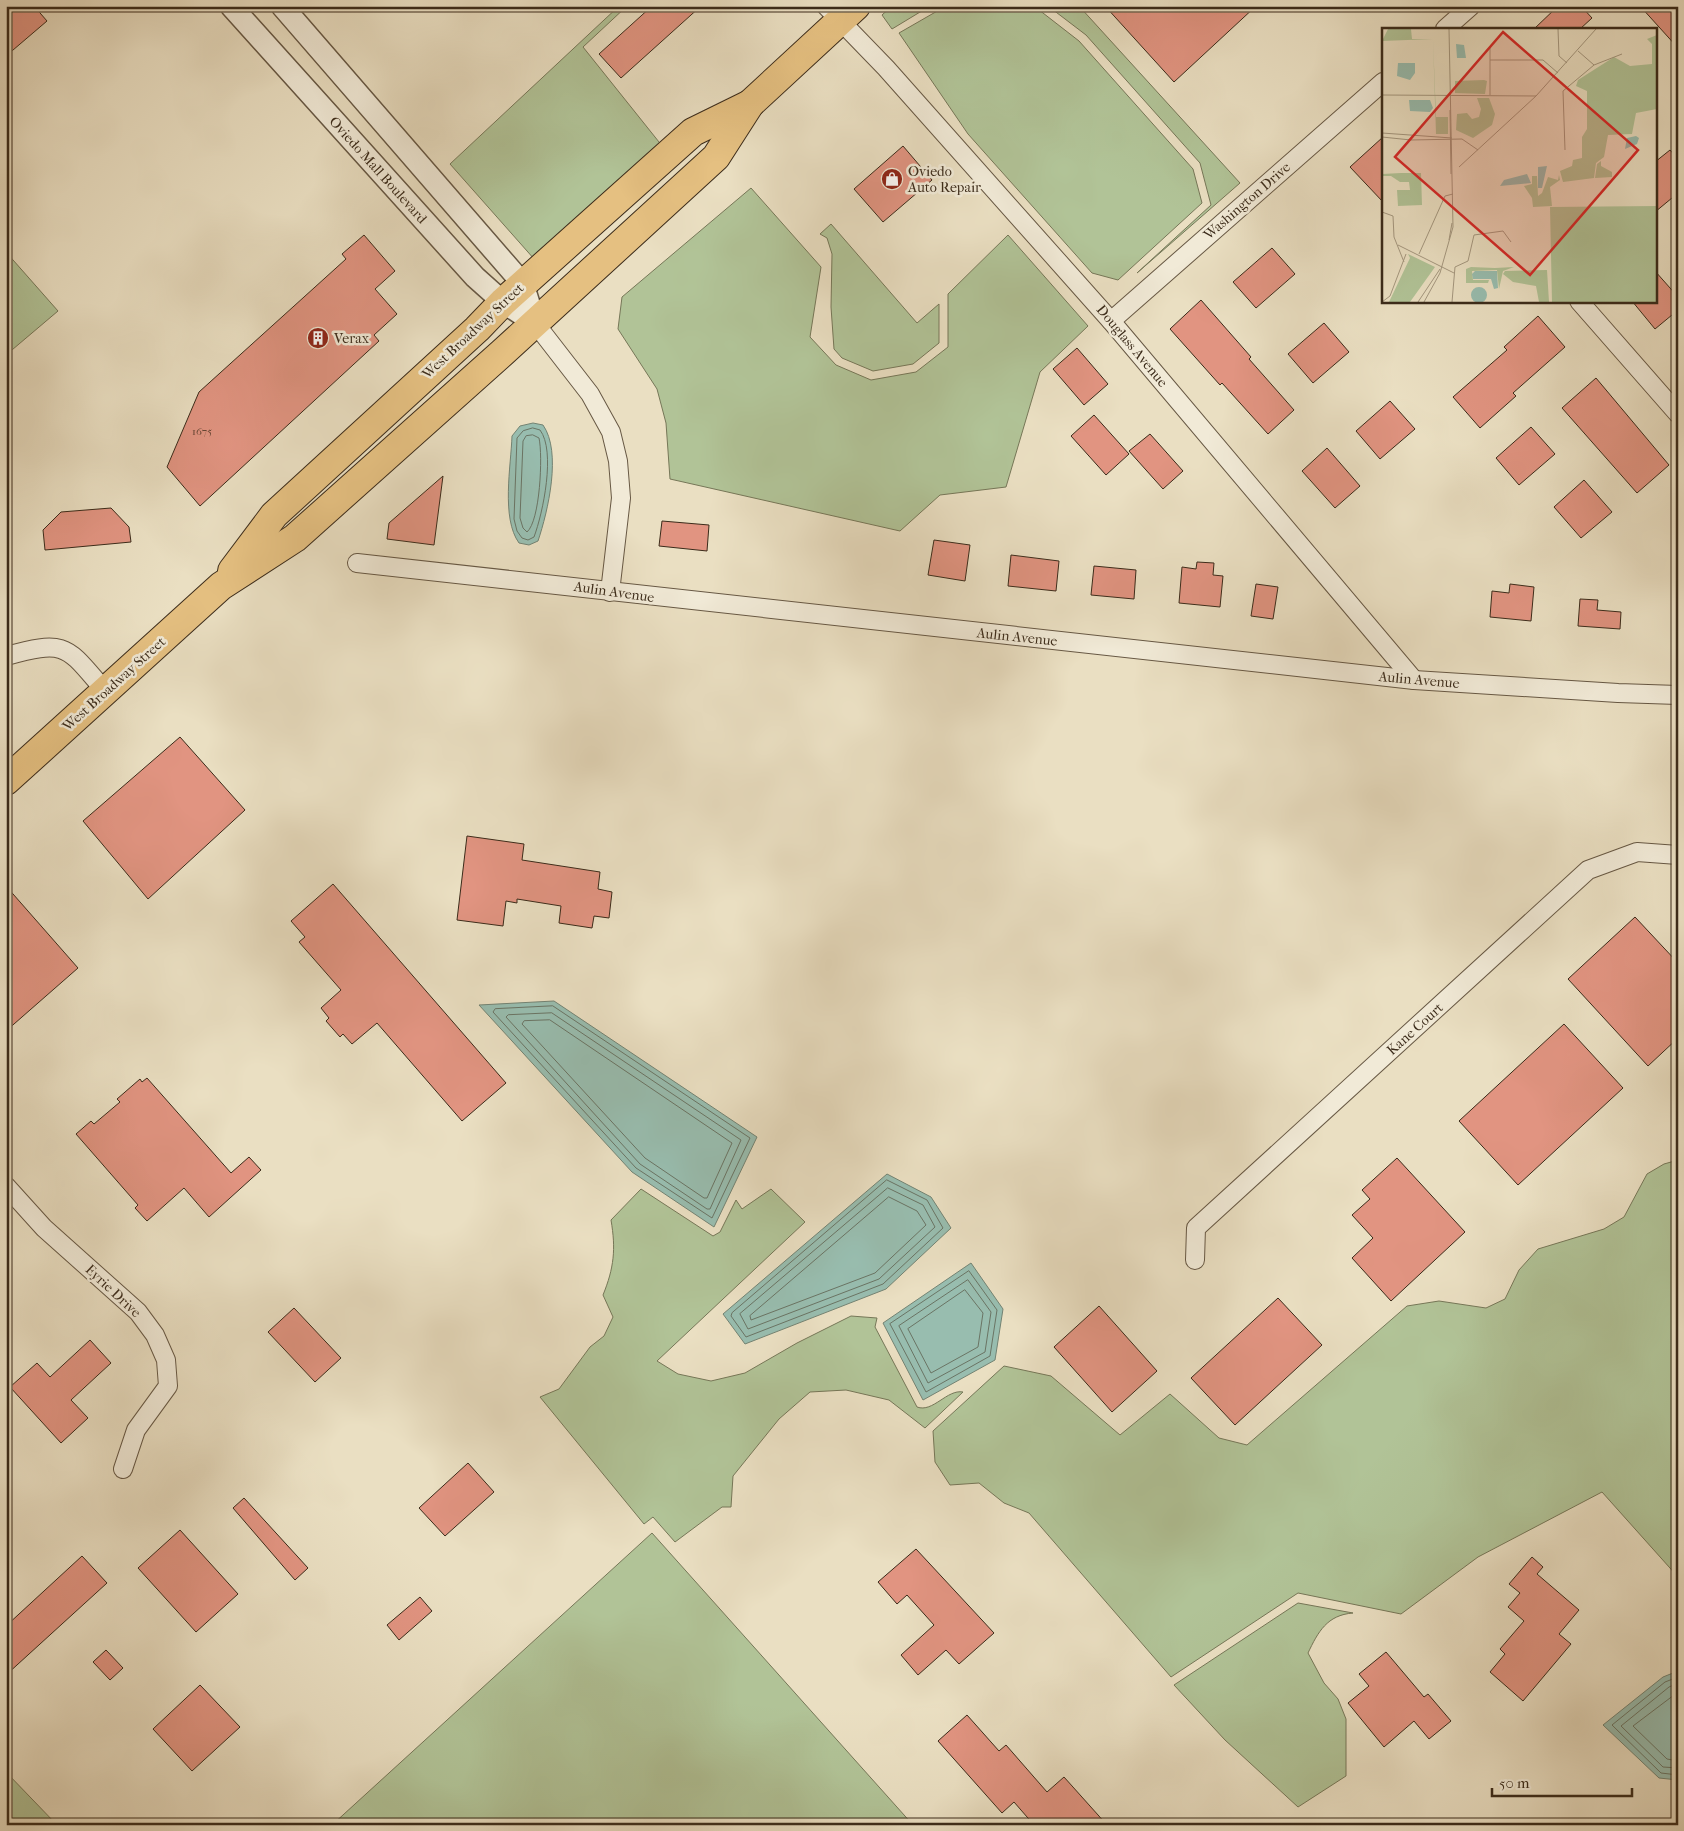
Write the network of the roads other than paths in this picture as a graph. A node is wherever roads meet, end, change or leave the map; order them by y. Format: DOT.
graph roads {
  1 [pos="231,6"];
  2 [pos="282,6"];
  3 [pos="1471,6"];
  4 [pos="840,11"];
  5 [pos="1446,28"];
  6 [pos="1382,83"];
  7 [pos="750,104"];
  8 [pos="523,284"];
  9 [pos="503,302"];
  10 [pos="1580,302"];
  11 [pos="1111,321"];
  12 [pos="535,322"];
  13 [pos="1678,414"];
  14 [pos="357,563"];
  15 [pos="221,586"];
  16 [pos="610,592"];
  17 [pos="6,656"];
  18 [pos="1414,680"];
  19 [pos="106,692"];
  20 [pos="1678,695"];
  21 [pos="6,781"];
  22 [pos="1678,855"];
  23 [pos="6,1186"];
  24 [pos="1195,1260"];
  25 [pos="123,1469"];
  1 -- 9 [label="street, Oviedo Mall Boulevard"];
  2 -- 8 [label="street, Oviedo Mall Boulevard"];
  3 -- 5 [label="street"];
  4 -- 7 [label="main road, West Broadway Street"];
  4 -- 11 [label="street, Douglass Avenue"];
  6 -- 11 [label="street, Washington Drive"];
  7 -- 8 [label="main road, West Broadway Street"];
  7 -- 12 [label="main road, West Broadway Street"];
  8 -- 9 [label="main road, West Broadway Street"];
  8 -- 12 [label="street, Oviedo Mall Boulevard"];
  9 -- 12 [label="street, Oviedo Mall Boulevard"];
  9 -- 15 [label="main road, West Broadway Street"];
  10 -- 13 [label="street"];
  11 -- 18 [label="street, Douglass Avenue"];
  12 -- 15 [label="main road, West Broadway Street"];
  12 -- 16 [label="street, Oviedo Mall Boulevard"];
  14 -- 16 [label="street, Aulin Avenue"];
  15 -- 19 [label="main road, West Broadway Street"];
  16 -- 18 [label="street, Aulin Avenue"];
  17 -- 19 [label="street"];
  18 -- 20 [label="street, Aulin Avenue"];
  19 -- 21 [label="main road, West Broadway Street"];
  22 -- 24 [label="street, Kane Court"];
  23 -- 25 [label="street, Eyrie Drive"];
}
